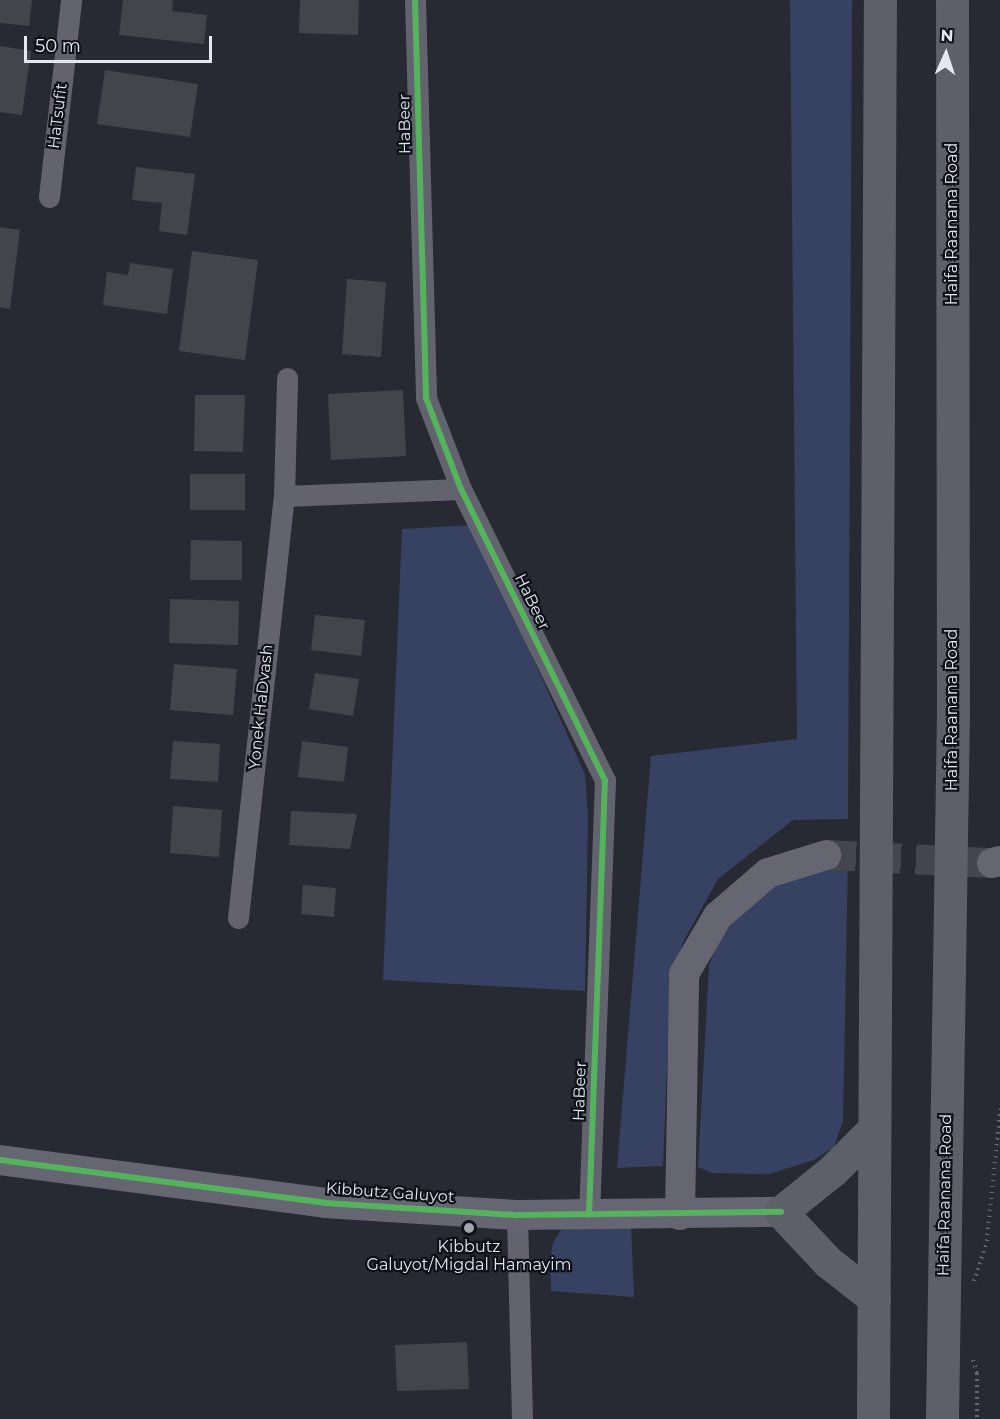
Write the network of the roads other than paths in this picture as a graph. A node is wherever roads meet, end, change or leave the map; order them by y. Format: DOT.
graph roads {
  1 [pos="71,0"];
  2 [pos="416,0"];
  3 [pos="880,0"];
  4 [pos="952,0"];
  5 [pos="49,197"];
  6 [pos="287,378"];
  7 [pos="461,489"];
  8 [pos="284,496"];
  9 [pos="826,855"];
  10 [pos="238,918"];
  11 [pos="874,1130"];
  12 [pos="0,1160"];
  13 [pos="781,1212"];
  14 [pos="517,1215"];
  15 [pos="589,1215"];
  16 [pos="680,1215"];
  17 [pos="874,1298"];
  18 [pos="522,1419"];
  19 [pos="873,1419"];
  20 [pos="942,1419"];
  1 -- 5 [label="street, HaTsufit"];
  2 -- 7 [label="street, HaBeer"];
  3 -- 11 [label="highway"];
  4 -- 20 [label="highway, Haifa Raanana Road"];
  6 -- 8 [label="street, Yonek HaDvash"];
  7 -- 8 [label="street"];
  7 -- 15 [label="street, HaBeer"];
  8 -- 10 [label="street, Yonek HaDvash"];
  9 -- 16 [label="street"];
  11 -- 13 [label="highway"];
  11 -- 17 [label="highway"];
  12 -- 14 [label="street, Kibbutz Galuyot"];
  13 -- 16 [label="street, Kibbutz Galuyot"];
  13 -- 17 [label="highway"];
  14 -- 15 [label="street, Kibbutz Galuyot"];
  14 -- 18 [label="street"];
  15 -- 16 [label="street, Kibbutz Galuyot"];
  17 -- 19 [label="highway"];
}
